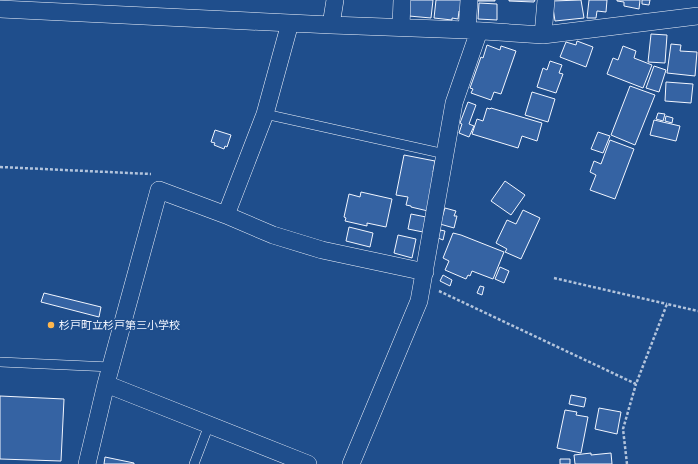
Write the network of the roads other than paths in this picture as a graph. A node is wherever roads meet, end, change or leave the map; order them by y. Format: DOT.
graph roads {
  1 [pos="335,0"];
  2 [pos="402,0"];
  3 [pos="469,0"];
  4 [pos="546,0"];
  5 [pos="0,9"];
  6 [pos="698,16"];
  7 [pos="290,23"];
  8 [pos="331,25"];
  9 [pos="400,28"];
  10 [pos="473,30"];
  11 [pos="543,35"];
  12 [pos="265,114"];
  13 [pos="445,154"];
  14 [pos="226,215"];
  15 [pos="424,278"];
  16 [pos="0,362"];
  17 [pos="111,367"];
  18 [pos="106,384"];
  19 [pos="209,425"];
  20 [pos="87,464"];
  21 [pos="194,464"];
  22 [pos="308,464"];
  23 [pos="352,464"];
  1 -- 8 [label="street"];
  2 -- 9 [label="street"];
  3 -- 10 [label="street"];
  4 -- 11 [label="street"];
  5 -- 7 [label="street"];
  6 -- 11 [label="street"];
  7 -- 8 [label="street"];
  7 -- 12 [label="street"];
  8 -- 9 [label="street"];
  9 -- 10 [label="street"];
  10 -- 11 [label="street"];
  10 -- 13 [label="street"];
  12 -- 13 [label="lane"];
  12 -- 14 [label="street"];
  13 -- 15 [label="street"];
  14 -- 15 [label="street"];
  14 -- 17 [label="street"];
  15 -- 23 [label="street"];
  16 -- 17 [label="lane"];
  17 -- 18 [label="street"];
  18 -- 19 [label="street"];
  18 -- 20 [label="street"];
  19 -- 21 [label="lane"];
  19 -- 22 [label="street"];
}
